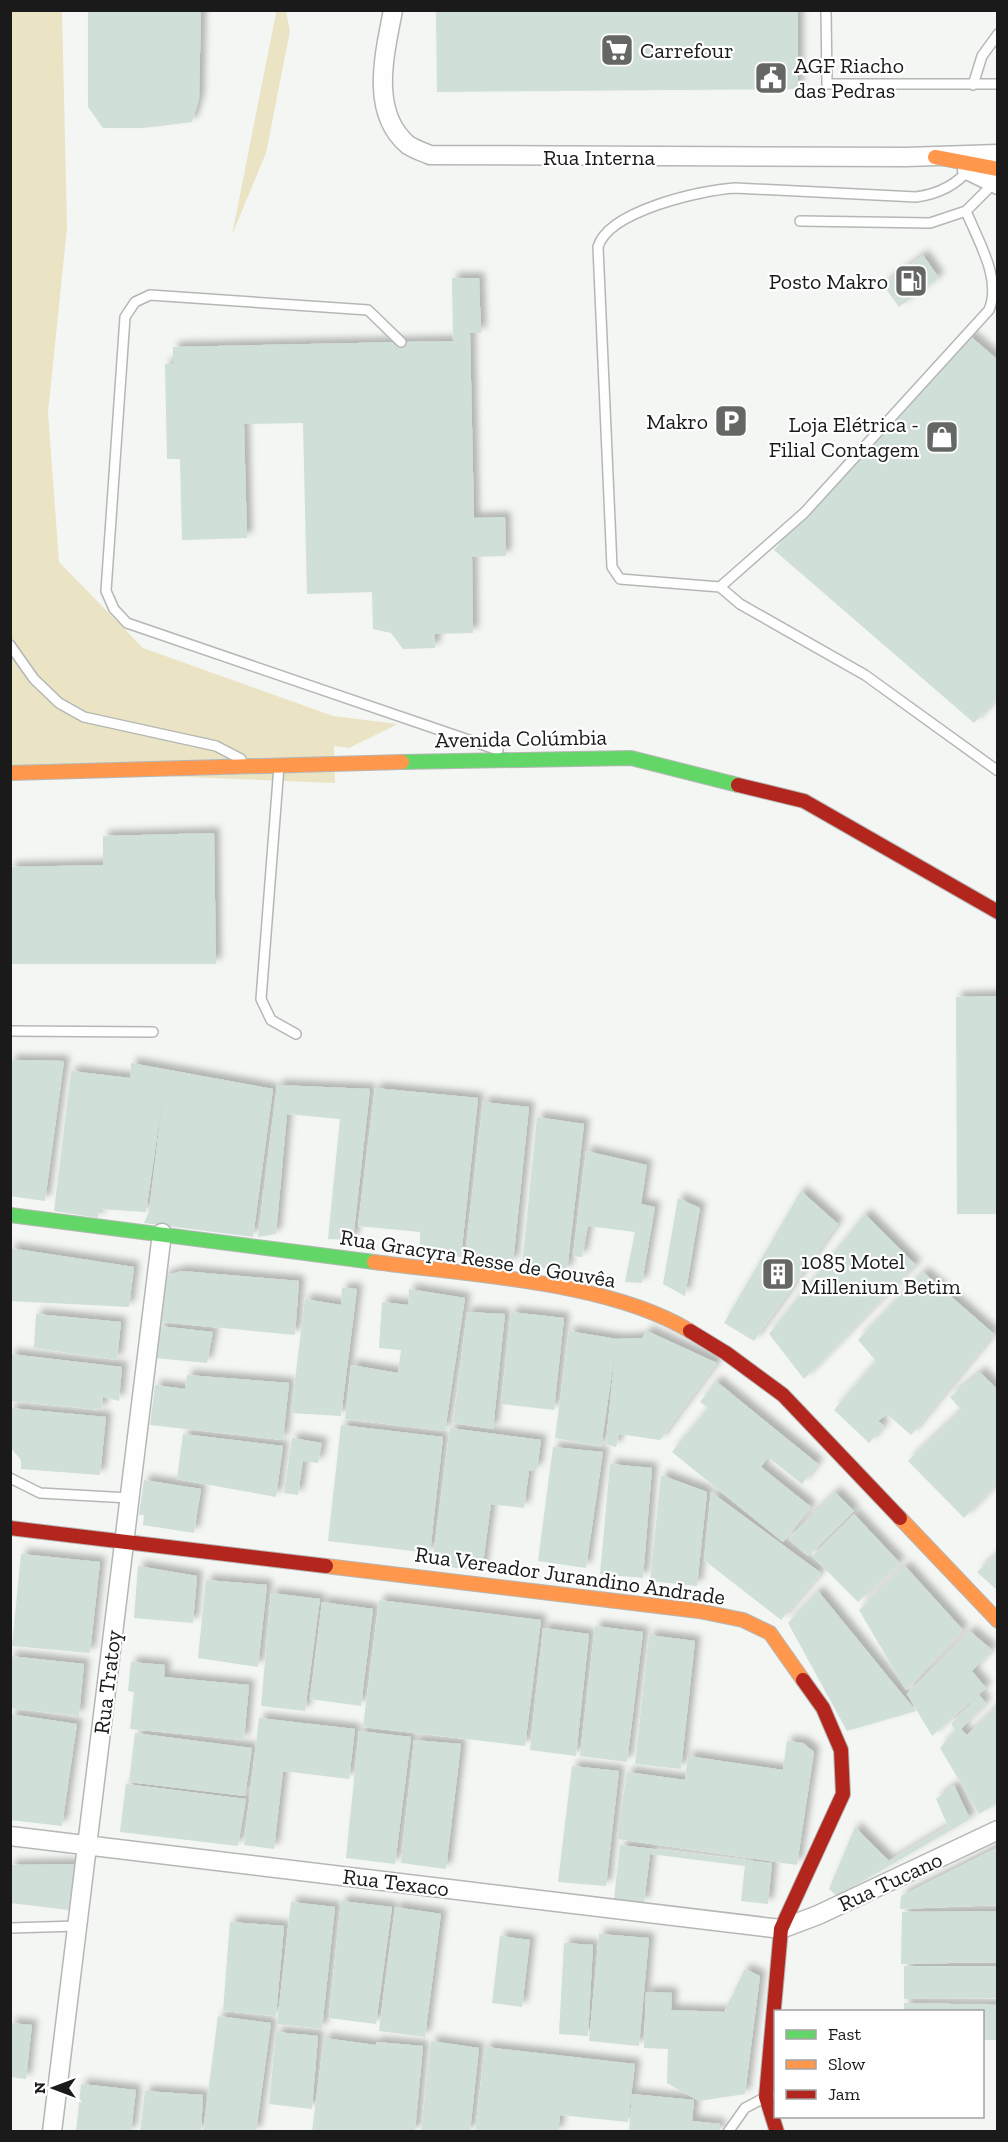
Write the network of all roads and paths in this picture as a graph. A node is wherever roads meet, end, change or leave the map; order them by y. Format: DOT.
graph roads {
  1 [pos="393,10"];
  2 [pos="826,10"];
  3 [pos="998,34"];
  4 [pos="998,84"];
  5 [pos="973,85"];
  6 [pos="998,154"];
  7 [pos="973,163"];
  8 [pos="997,179"];
  9 [pos="966,211"];
  10 [pos="800,221"];
  11 [pos="401,342"];
  12 [pos="720,587"];
  13 [pos="10,645"];
  14 [pos="523,758"];
  15 [pos="279,764"];
  16 [pos="253,765"];
  17 [pos="998,771"];
  18 [pos="10,772"];
  19 [pos="998,912"];
  20 [pos="10,1031"];
  21 [pos="153,1032"];
  22 [pos="296,1034"];
  23 [pos="10,1215"];
  24 [pos="162,1233"];
  25 [pos="10,1479"];
  26 [pos="129,1498"];
  27 [pos="10,1528"];
  28 [pos="124,1540"];
  29 [pos="998,1621"];
  30 [pos="998,1830"];
  31 [pos="10,1836"];
  32 [pos="88,1845"];
  33 [pos="78,1926"];
  34 [pos="10,1928"];
  35 [pos="781,1929"];
  36 [pos="766,2097"];
  37 [pos="52,2132"];
  38 [pos="728,2132"];
  39 [pos="777,2132"];
  1 -- 7 [label="street, Rua Interna"];
  2 -- 5 [label="lane"];
  3 -- 5 [label="lane"];
  4 -- 5 [label="lane"];
  6 -- 7 [label="street, Rua Interna"];
  7 -- 8 [label="street, Rua Interna"];
  7 -- 12 [label="lane"];
  8 -- 9 [label="lane"];
  9 -- 10 [label="lane"];
  9 -- 12 [label="lane"];
  11 -- 14 [label="lane"];
  12 -- 17 [label="lane"];
  13 -- 16 [label="lane"];
  14 -- 15 [label="street, Avenida Colúmbia"];
  14 -- 19 [label="street, Avenida Colúmbia"];
  15 -- 16 [label="street, Avenida Colúmbia"];
  15 -- 22 [label="lane"];
  16 -- 18 [label="street, Avenida Colúmbia"];
  20 -- 21 [label="lane"];
  23 -- 24 [label="street, Rua Gracyra Resse de Gouvêa"];
  24 -- 26 [label="street, Rua Tratoy"];
  24 -- 29 [label="street, Rua Gracyra Resse de Gouvêa"];
  25 -- 26 [label="lane"];
  26 -- 28 [label="street, Rua Tratoy"];
  27 -- 28 [label="street, Rua Vereador Jurandino Andrade"];
  28 -- 32 [label="street, Rua Tratoy"];
  28 -- 35 [label="street, Rua Vereador Jurandino Andrade"];
  30 -- 35 [label="street, Rua Tucano"];
  31 -- 32 [label="street, Rua Texaco"];
  32 -- 33 [label="street, Rua Tratoy"];
  32 -- 35 [label="street, Rua Texaco"];
  33 -- 34 [label="lane"];
  33 -- 37 [label="street, Rua Tratoy"];
  35 -- 36 [label="street, Rua Vereador Jurandino Andrade"];
  36 -- 38 [label="lane"];
  36 -- 39 [label="street, Rua Vereador Jurandino Andrade"];
}
